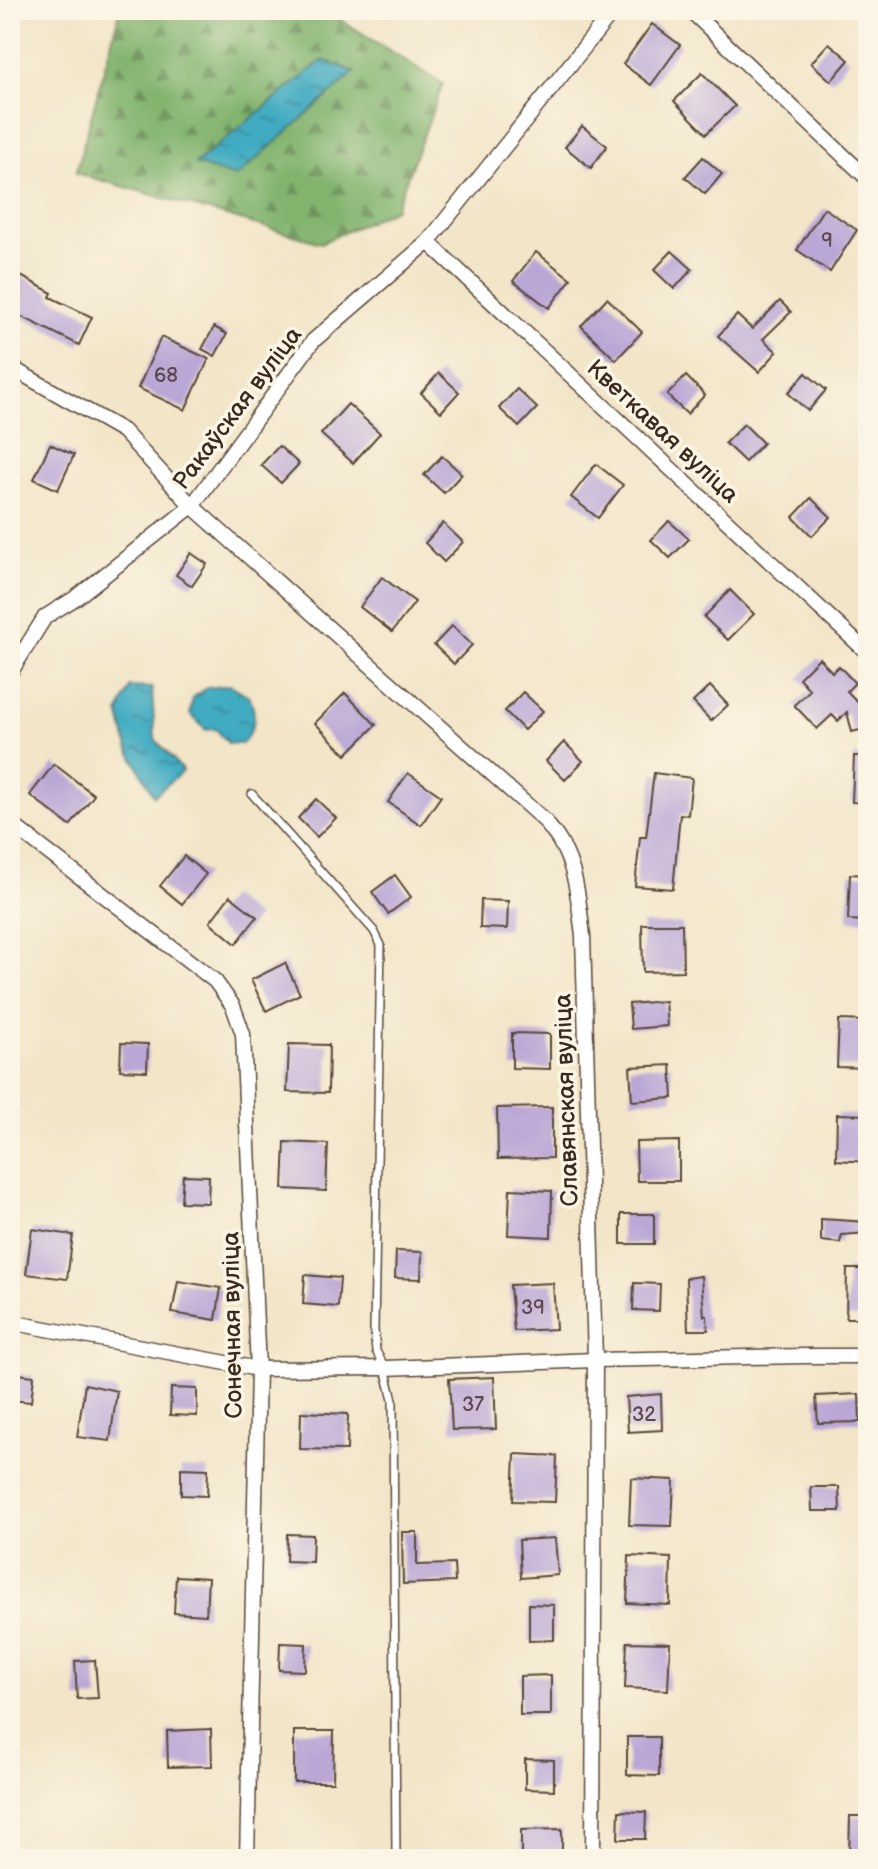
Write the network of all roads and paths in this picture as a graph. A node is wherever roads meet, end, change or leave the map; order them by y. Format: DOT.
graph roads {
  1 [pos="614,10"];
  2 [pos="690,10"];
  3 [pos="868,179"];
  4 [pos="428,242"];
  5 [pos="10,367"];
  6 [pos="192,506"];
  7 [pos="868,653"];
  8 [pos="10,673"];
  9 [pos="252,794"];
  10 [pos="10,823"];
  11 [pos="10,1322"];
  12 [pos="868,1356"];
  13 [pos="595,1360"];
  14 [pos="385,1368"];
  15 [pos="258,1369"];
  16 [pos="247,1859"];
  17 [pos="396,1859"];
  18 [pos="593,1859"];
  1 -- 4 [label="street, Ракаўская вуліца"];
  2 -- 3 [label="street"];
  4 -- 6 [label="street, Ракаўская вуліца"];
  4 -- 7 [label="street, Кветкавая вуліца"];
  5 -- 6 [label="street, Славянская вуліца"];
  6 -- 8 [label="street, Ракаўская вуліца"];
  6 -- 13 [label="street, Славянская вуліца"];
  9 -- 14 [label="lane"];
  10 -- 15 [label="street, Сонечная вуліца"];
  11 -- 15 [label="street"];
  12 -- 13 [label="street"];
  13 -- 14 [label="street"];
  13 -- 18 [label="street, Славянская вуліца"];
  14 -- 15 [label="street"];
  14 -- 17 [label="lane"];
  15 -- 16 [label="street, Сонечная вуліца"];
}
